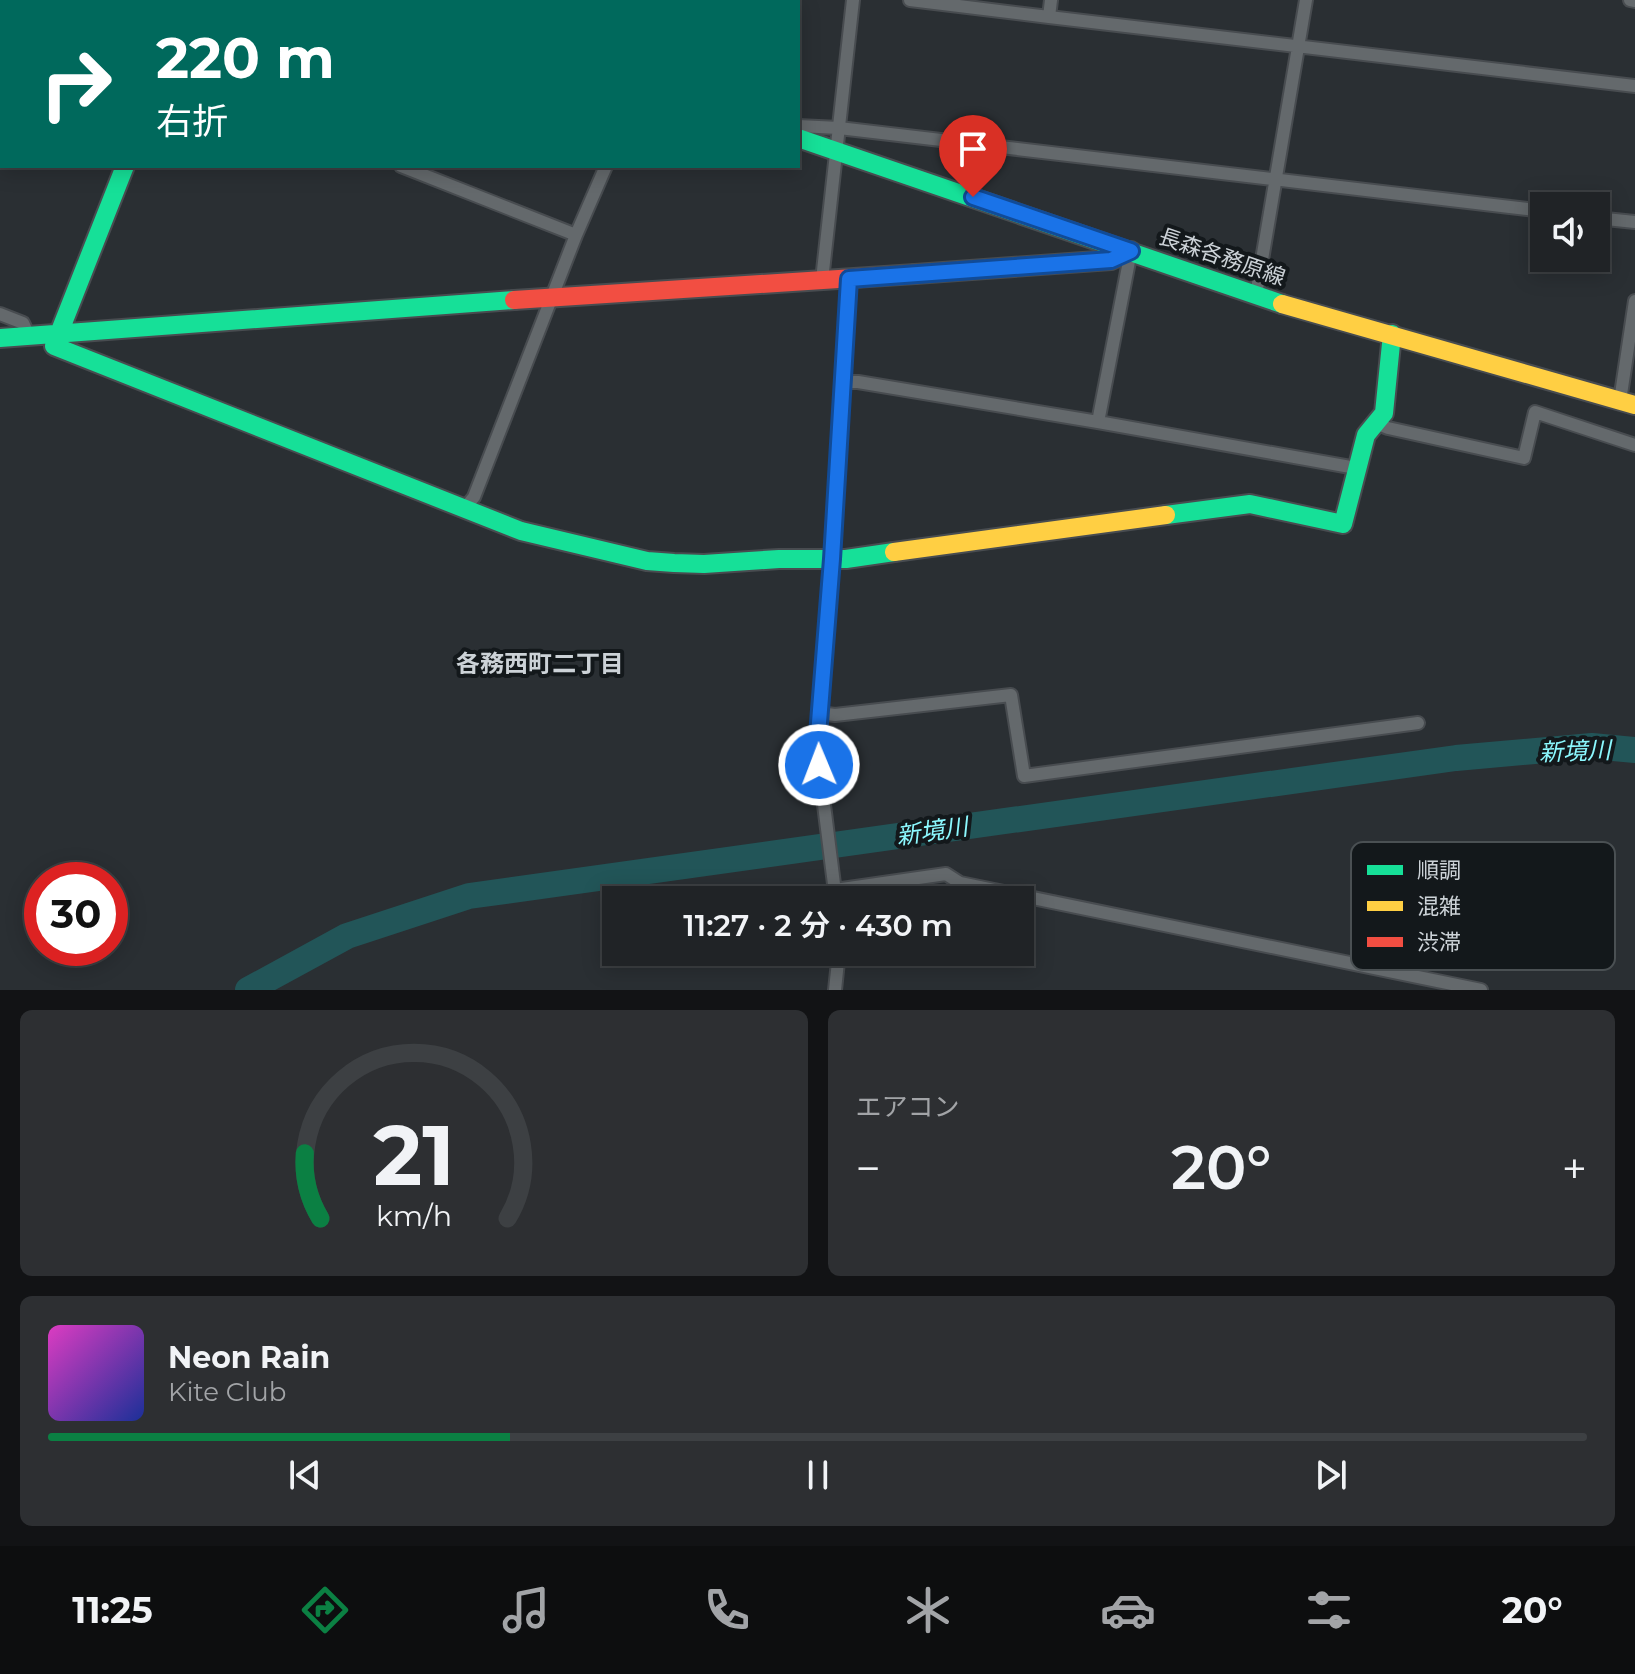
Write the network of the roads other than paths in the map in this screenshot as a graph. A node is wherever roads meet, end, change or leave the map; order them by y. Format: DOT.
graph roads {
  1 [pos="853,0"];
  2 [pos="910,0"];
  3 [pos="1051,0"];
  4 [pos="1306,0"];
  5 [pos="1049,17"];
  6 [pos="1298,47"];
  7 [pos="1635,86"];
  8 [pos="800,126"];
  9 [pos="839,128"];
  10 [pos="800,139"];
  11 [pos="837,151"];
  12 [pos="124,168"];
  13 [pos="406,168"];
  14 [pos="605,168"];
  15 [pos="1276,180"];
  16 [pos="1530,209"];
  17 [pos="1610,219"];
  18 [pos="1635,222"];
  19 [pos="576,235"];
  20 [pos="1131,251"];
  21 [pos="849,279"];
  22 [pos="822,280"];
  23 [pos="1256,295"];
  24 [pos="552,297"];
  25 [pos="1635,301"];
  26 [pos="0,314"];
  27 [pos="58,334"];
  28 [pos="1392,334"];
  29 [pos="29,336"];
  30 [pos="0,338"];
  31 [pos="842,382"];
  32 [pos="1628,403"];
  33 [pos="1098,422"];
  34 [pos="1375,423"];
  35 [pos="1635,445"];
  36 [pos="1356,468"];
  37 [pos="464,509"];
  38 [pos="832,559"];
  39 [pos="819,713"];
  40 [pos="1418,723"];
  41 [pos="835,886"];
  42 [pos="883,886"];
  43 [pos="975,886"];
  44 [pos="1034,898"];
  45 [pos="1351,963"];
  46 [pos="838,966"];
  47 [pos="1384,970"];
  48 [pos="835,990"];
  49 [pos="1481,990"];
  1 -- 9 [label="street"];
  2 -- 5 [label="street"];
  3 -- 5 [label="street"];
  4 -- 6 [label="street"];
  5 -- 6 [label="street"];
  6 -- 7 [label="street"];
  6 -- 15 [label="street"];
  8 -- 9 [label="street"];
  9 -- 11 [label="street"];
  9 -- 15 [label="street"];
  10 -- 11 [label="street, 長森各務原線"];
  11 -- 20 [label="street, 長森各務原線"];
  11 -- 22 [label="street"];
  12 -- 27 [label="street"];
  13 -- 19 [label="street"];
  14 -- 19 [label="street"];
  15 -- 16 [label="street"];
  15 -- 23 [label="street"];
  17 -- 18 [label="street"];
  19 -- 24 [label="street"];
  20 -- 21 [label="street"];
  20 -- 23 [label="street, 長森各務原線"];
  20 -- 33 [label="street"];
  21 -- 22 [label="street"];
  21 -- 31 [label="street"];
  22 -- 24 [label="street"];
  23 -- 28 [label="street, 長森各務原線"];
  24 -- 27 [label="street"];
  24 -- 37 [label="street"];
  25 -- 32 [label="street"];
  26 -- 29 [label="street"];
  27 -- 29 [label="street"];
  27 -- 37 [label="street"];
  28 -- 32 [label="street, 長森各務原線"];
  28 -- 34 [label="street"];
  29 -- 30 [label="street"];
  31 -- 33 [label="street"];
  31 -- 38 [label="street"];
  33 -- 36 [label="street"];
  34 -- 35 [label="street"];
  34 -- 36 [label="street"];
  36 -- 38 [label="street"];
  37 -- 38 [label="street"];
  38 -- 39 [label="street"];
  39 -- 40 [label="street"];
  39 -- 41 [label="street"];
  42 -- 43 [label="street"];
  44 -- 45 [label="street"];
  46 -- 48 [label="street"];
  47 -- 49 [label="street"];
}
